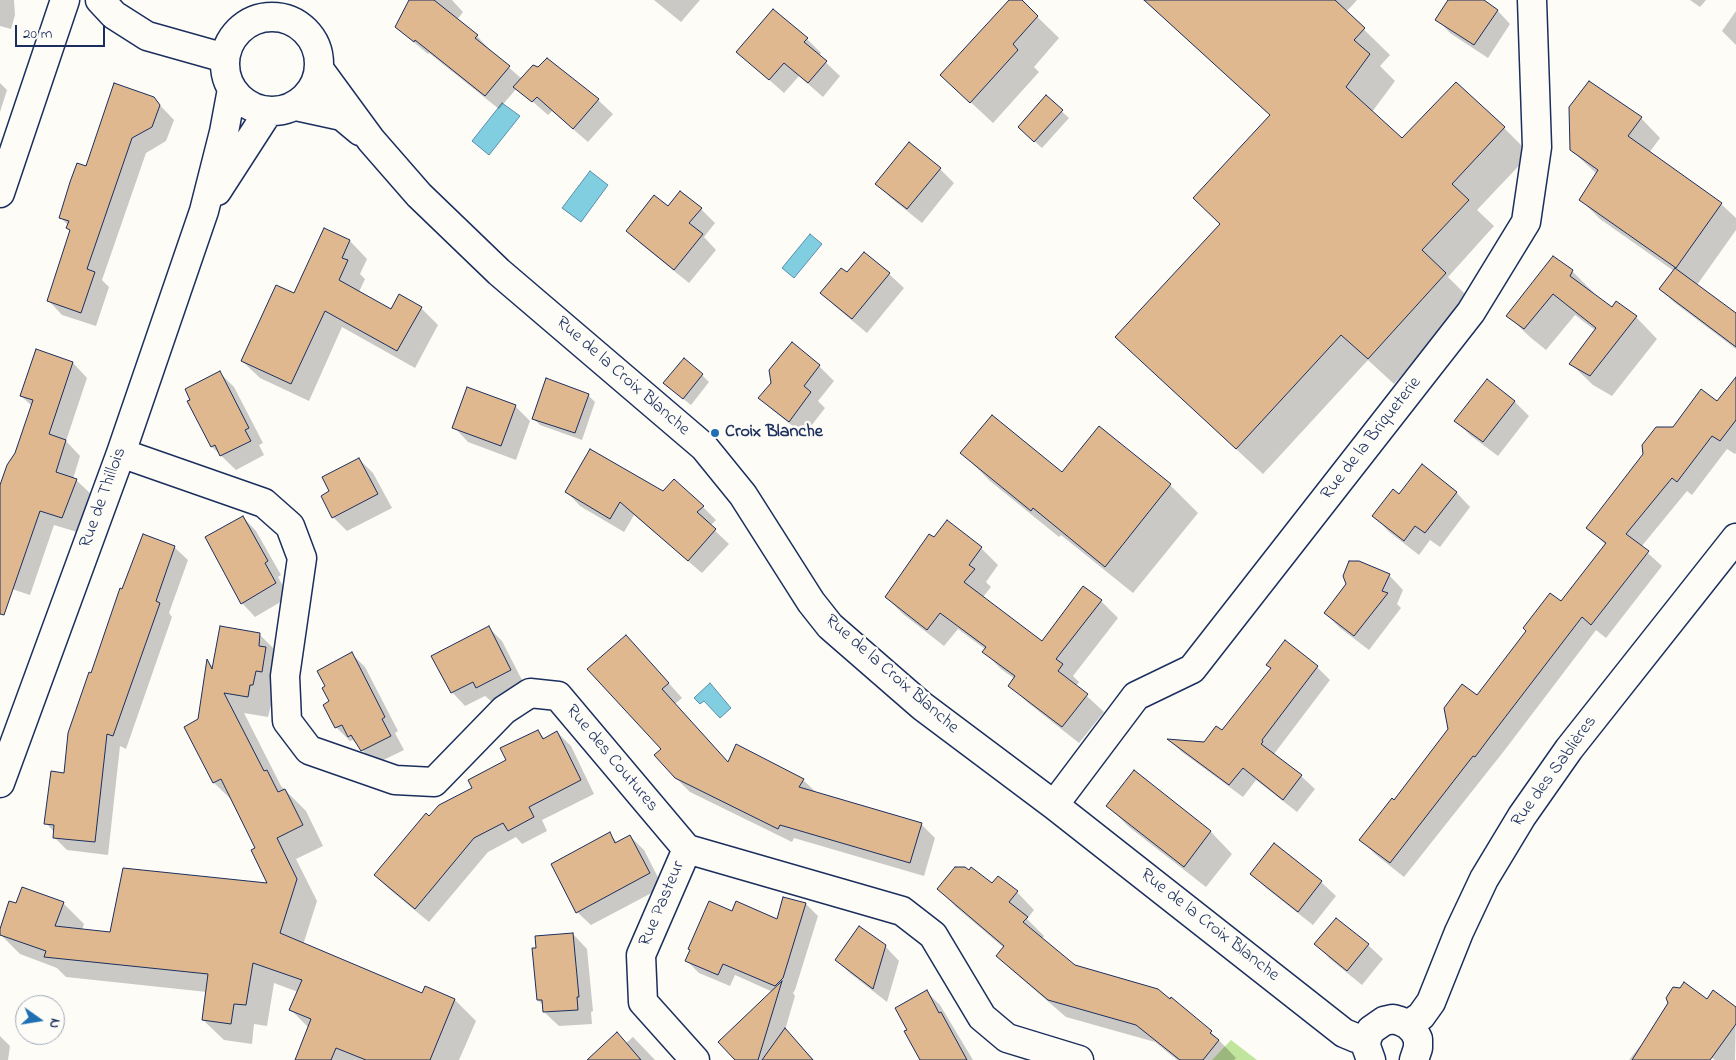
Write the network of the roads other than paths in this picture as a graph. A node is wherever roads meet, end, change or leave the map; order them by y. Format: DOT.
graph roads {
  1 [pos="65,0"];
  2 [pos="100,0"];
  3 [pos="1532,0"];
  4 [pos="290,10"];
  5 [pos="249,12"];
  6 [pos="225,58"];
  7 [pos="320,69"];
  8 [pos="232,89"];
  9 [pos="296,106"];
  10 [pos="268,112"];
  11 [pos="371,140"];
  12 [pos="1,186"];
  13 [pos="204,211"];
  14 [pos="120,453"];
  15 [pos="1736,538"];
  16 [pos="0,782"];
  17 [pos="1054,805"];
  18 [pos="687,849"];
  19 [pos="1408,1024"];
  20 [pos="1369,1049"];
  21 [pos="695,1060"];
  22 [pos="1078,1060"];
  23 [pos="1414,1060"];
  1 -- 12 [label="street"];
  2 -- 6 [label="street"];
  3 -- 17 [label="street, Rue de la Briqueterie"];
  4 -- 5 [label="street"];
  4 -- 7 [label="street"];
  5 -- 6 [label="street"];
  6 -- 8 [label="street"];
  7 -- 9 [label="street"];
  7 -- 11 [label="street, Rue de la Croix Blanche"];
  8 -- 10 [label="street"];
  8 -- 13 [label="street, Rue de Thillois"];
  9 -- 10 [label="street"];
  9 -- 11 [label="street, Rue de la Croix Blanche"];
  10 -- 13 [label="street, Rue de Thillois"];
  11 -- 17 [label="street, Rue de la Croix Blanche"];
  13 -- 14 [label="street, Rue de Thillois"];
  14 -- 16 [label="street, Rue de Thillois"];
  14 -- 18 [label="street, Rue des Coutures"];
  15 -- 19 [label="street, Rue des Sablières"];
  17 -- 20 [label="street, Rue de la Croix Blanche"];
  18 -- 21 [label="street, Rue Pasteur"];
  18 -- 22 [label="street"];
  19 -- 20 [label="street"];
  19 -- 23 [label="street"];
}
